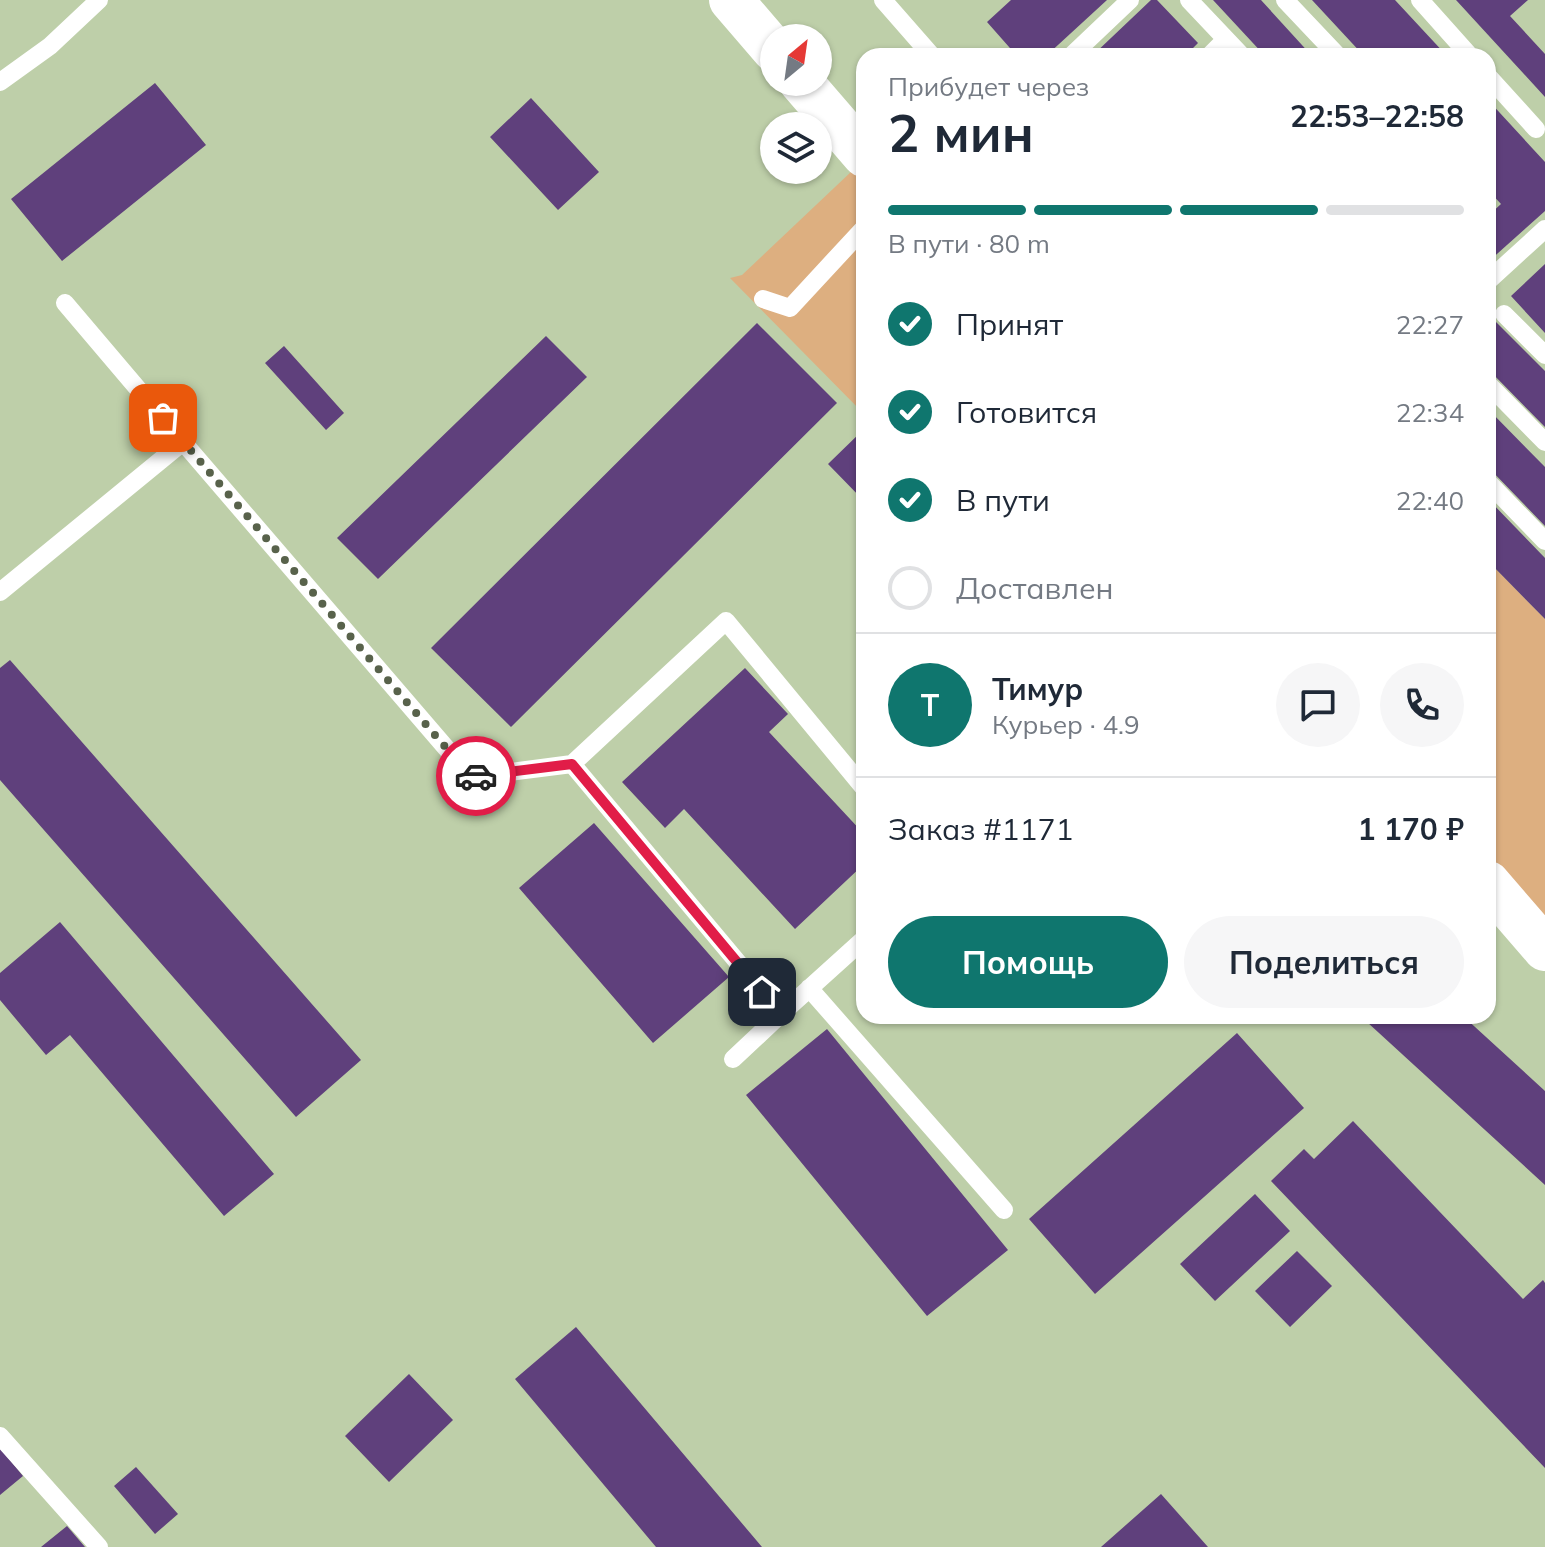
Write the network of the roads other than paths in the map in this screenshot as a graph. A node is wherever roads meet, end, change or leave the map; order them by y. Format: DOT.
graph roads {
  1 [pos="99,0"];
  2 [pos="731,0"];
  3 [pos="883,0"];
  4 [pos="1130,0"];
  5 [pos="1189,0"];
  6 [pos="1285,0"];
  7 [pos="1420,0"];
  8 [pos="760,34"];
  9 [pos="1226,39"];
  10 [pos="925,48"];
  11 [pos="1079,48"];
  12 [pos="1217,48"];
  13 [pos="1234,48"];
  14 [pos="1330,48"];
  15 [pos="1463,48"];
  16 [pos="0,82"];
  17 [pos="1496,85"];
  18 [pos="813,96"];
  19 [pos="1536,129"];
  20 [pos="856,146"];
  21 [pos="1545,229"];
  22 [pos="856,237"];
  23 [pos="1496,274"];
  24 [pos="763,299"];
  25 [pos="65,303"];
  26 [pos="1504,314"];
  27 [pos="1545,355"];
  28 [pos="1496,392"];
  29 [pos="183,442"];
  30 [pos="1545,442"];
  31 [pos="1496,490"];
  32 [pos="1545,541"];
  33 [pos="0,592"];
  34 [pos="572,764"];
  35 [pos="856,778"];
  36 [pos="1496,892"];
  37 [pos="856,946"];
  38 [pos="1545,949"];
  39 [pos="809,988"];
  40 [pos="781,1014"];
  41 [pos="733,1059"];
  42 [pos="1004,1210"];
  43 [pos="0,1436"];
  44 [pos="99,1547"];
  1 -- 16 [label="lane"];
  2 -- 8 [label="street"];
  3 -- 10 [label="lane"];
  4 -- 11 [label="lane"];
  5 -- 9 [label="lane"];
  6 -- 14 [label="lane"];
  7 -- 15 [label="lane"];
  9 -- 12 [label="lane"];
  9 -- 13 [label="lane"];
  17 -- 19 [label="lane"];
  18 -- 20 [label="street"];
  21 -- 23 [label="lane"];
  22 -- 24 [label="lane"];
  25 -- 29 [label="lane"];
  26 -- 27 [label="lane"];
  28 -- 30 [label="lane"];
  29 -- 33 [label="lane"];
  29 -- 34 [label="lane"];
  31 -- 32 [label="lane"];
  34 -- 35 [label="lane"];
  34 -- 40 [label="lane"];
  36 -- 38 [label="street"];
  37 -- 39 [label="lane"];
  39 -- 40 [label="lane"];
  39 -- 42 [label="lane"];
  40 -- 41 [label="lane"];
  43 -- 44 [label="lane"];
}
